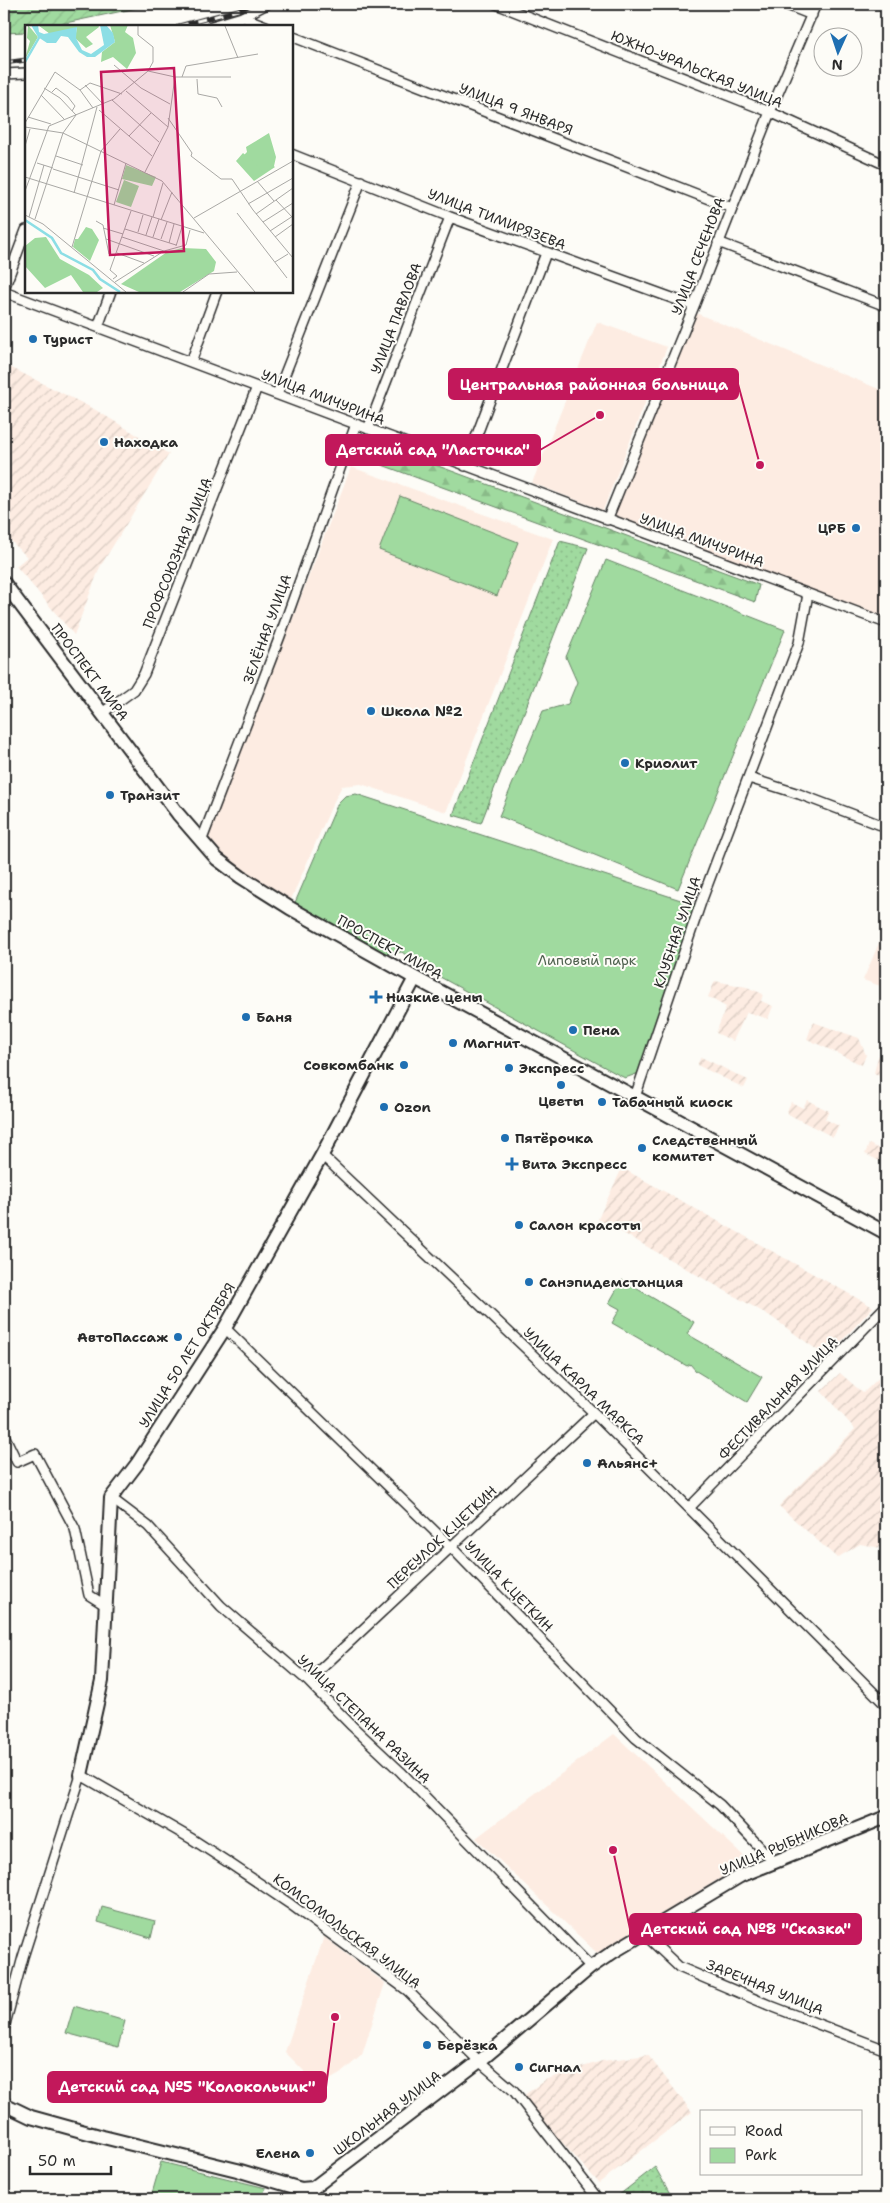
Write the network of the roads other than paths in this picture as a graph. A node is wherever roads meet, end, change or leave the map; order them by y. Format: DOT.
graph roads {
  1 [pos="266,4"];
  2 [pos="496,4"];
  3 [pos="784,4"];
  4 [pos="816,4"];
  5 [pos="812,15"];
  6 [pos="242,17"];
  7 [pos="215,25"];
  8 [pos="263,25"];
  9 [pos="292,36"];
  10 [pos="25,73"];
  11 [pos="4,74"];
  12 [pos="770,112"];
  13 [pos="292,154"];
  14 [pos="886,165"];
  15 [pos="360,181"];
  16 [pos="732,208"];
  17 [pos="450,217"];
  18 [pos="25,233"];
  19 [pos="718,242"];
  20 [pos="546,252"];
  21 [pos="4,289"];
  22 [pos="4,292"];
  23 [pos="111,292"];
  24 [pos="217,292"];
  25 [pos="694,306"];
  26 [pos="886,306"];
  27 [pos="98,327"];
  28 [pos="191,362"];
  29 [pos="257,387"];
  30 [pos="277,394"];
  31 [pos="356,424"];
  32 [pos="368,429"];
  33 [pos="465,466"];
  34 [pos="607,520"];
  35 [pos="4,583"];
  36 [pos="808,594"];
  37 [pos="886,623"];
  38 [pos="102,714"];
  39 [pos="749,778"];
  40 [pos="886,827"];
  41 [pos="201,842"];
  42 [pos="415,978"];
  43 [pos="635,1097"];
  44 [pos="322,1155"];
  45 [pos="886,1233"];
  46 [pos="886,1306"];
  47 [pos="225,1328"];
  48 [pos="594,1413"];
  49 [pos="4,1435"];
  50 [pos="111,1498"];
  51 [pos="689,1508"];
  52 [pos="452,1548"];
  53 [pos="104,1605"];
  54 [pos="308,1681"];
  55 [pos="886,1706"];
  56 [pos="81,1775"];
  57 [pos="886,1818"];
  58 [pos="774,1862"];
  59 [pos="643,1933"];
  60 [pos="591,1968"];
  61 [pos="4,2028"];
  62 [pos="886,2050"];
  63 [pos="479,2061"];
  64 [pos="4,2104"];
  65 [pos="311,2194"];
  66 [pos="598,2199"];
  1 -- 6 [label="street"];
  2 -- 12 [label="street, ЮЖНО-УРАЛЬСКАЯ УЛИЦА"];
  3 -- 5 [label="street"];
  4 -- 5 [label="street, УЛИЦА СЕЧЕНОВА"];
  5 -- 12 [label="street, УЛИЦА СЕЧЕНОВА"];
  6 -- 7 [label="street"];
  6 -- 8 [label="street"];
  9 -- 16 [label="street, УЛИЦА 9 ЯНВАРЯ"];
  10 -- 11 [label="street"];
  12 -- 14 [label="street, ЮЖНО-УРАЛЬСКАЯ УЛИЦА"];
  12 -- 16 [label="street, УЛИЦА СЕЧЕНОВА"];
  13 -- 15 [label="street, УЛИЦА ТИМИРЯЗЕВА"];
  15 -- 17 [label="street, УЛИЦА ТИМИРЯЗЕВА"];
  15 -- 30 [label="street"];
  16 -- 19 [label="street, УЛИЦА СЕЧЕНОВА"];
  17 -- 20 [label="street, УЛИЦА ТИМИРЯЗЕВА"];
  17 -- 32 [label="street, УЛИЦА ПАВЛОВА"];
  18 -- 21 [label="street"];
  19 -- 25 [label="street, УЛИЦА СЕЧЕНОВА"];
  19 -- 26 [label="street"];
  20 -- 25 [label="street, УЛИЦА ТИМИРЯЗЕВА"];
  20 -- 33 [label="street"];
  22 -- 27 [label="street, УЛИЦА МИЧУРИНА"];
  23 -- 27 [label="street"];
  24 -- 28 [label="street"];
  25 -- 34 [label="street, УЛИЦА СЕЧЕНОВА"];
  27 -- 28 [label="street, УЛИЦА МИЧУРИНА"];
  28 -- 29 [label="street, УЛИЦА МИЧУРИНА"];
  29 -- 30 [label="street, УЛИЦА МИЧУРИНА"];
  29 -- 38 [label="street, ПРОФСОЮЗНАЯ УЛИЦА"];
  30 -- 31 [label="street, УЛИЦА МИЧУРИНА"];
  31 -- 32 [label="street, УЛИЦА МИЧУРИНА"];
  31 -- 41 [label="street, ЗЕЛЁНАЯ УЛИЦА"];
  32 -- 33 [label="street, УЛИЦА МИЧУРИНА"];
  33 -- 34 [label="street, УЛИЦА МИЧУРИНА"];
  34 -- 36 [label="street, УЛИЦА МИЧУРИНА"];
  35 -- 38 [label="street, ПРОСПЕКТ МИРА"];
  36 -- 37 [label="street, УЛИЦА МИЧУРИНА"];
  36 -- 39 [label="street, КЛУБНАЯ УЛИЦА"];
  38 -- 41 [label="street, ПРОСПЕКТ МИРА"];
  39 -- 40 [label="street"];
  39 -- 43 [label="street, КЛУБНАЯ УЛИЦА"];
  41 -- 42 [label="street, ПРОСПЕКТ МИРА"];
  42 -- 43 [label="street, ПРОСПЕКТ МИРА"];
  42 -- 44 [label="street, УЛИЦА 50 ЛЕТ ОКТЯБРЯ"];
  43 -- 45 [label="street, ПРОСПЕКТ МИРА"];
  44 -- 47 [label="street, УЛИЦА 50 ЛЕТ ОКТЯБРЯ"];
  44 -- 48 [label="street, УЛИЦА КАРЛА МАРКСА"];
  46 -- 51 [label="street, ФЕСТИВАЛЬНАЯ УЛИЦА"];
  47 -- 50 [label="street, УЛИЦА 50 ЛЕТ ОКТЯБРЯ"];
  47 -- 52 [label="street, УЛИЦА К.ЦЕТКИН"];
  48 -- 51 [label="street, УЛИЦА КАРЛА МАРКСА"];
  48 -- 52 [label="street, ПЕРЕУЛОК К.ЦЕТКИН"];
  49 -- 53 [label="street"];
  50 -- 53 [label="street"];
  50 -- 54 [label="street, УЛИЦА СТЕПАНА РАЗИНА"];
  51 -- 55 [label="street, УЛИЦА КАРЛА МАРКСА"];
  52 -- 54 [label="street, ПЕРЕУЛОК К.ЦЕТКИН"];
  52 -- 58 [label="street, УЛИЦА К.ЦЕТКИН"];
  53 -- 56 [label="street"];
  54 -- 60 [label="street, УЛИЦА СТЕПАНА РАЗИНА"];
  56 -- 61 [label="street"];
  56 -- 63 [label="street, КОМСОМОЛЬСКАЯ УЛИЦА"];
  57 -- 58 [label="street, УЛИЦА РЫБНИКОВА"];
  58 -- 59 [label="street, УЛИЦА РЫБНИКОВА"];
  59 -- 60 [label="street, УЛИЦА РЫБНИКОВА"];
  59 -- 62 [label="street, ЗАРЕЧНАЯ УЛИЦА"];
  60 -- 63 [label="street, УЛИЦА РЫБНИКОВА"];
  63 -- 65 [label="street, ШКОЛЬНАЯ УЛИЦА"];
  63 -- 66 [label="street, КОМСОМОЛЬСКАЯ УЛИЦА"];
  64 -- 65 [label="street, ШКОЛЬНАЯ УЛИЦА"];
}
